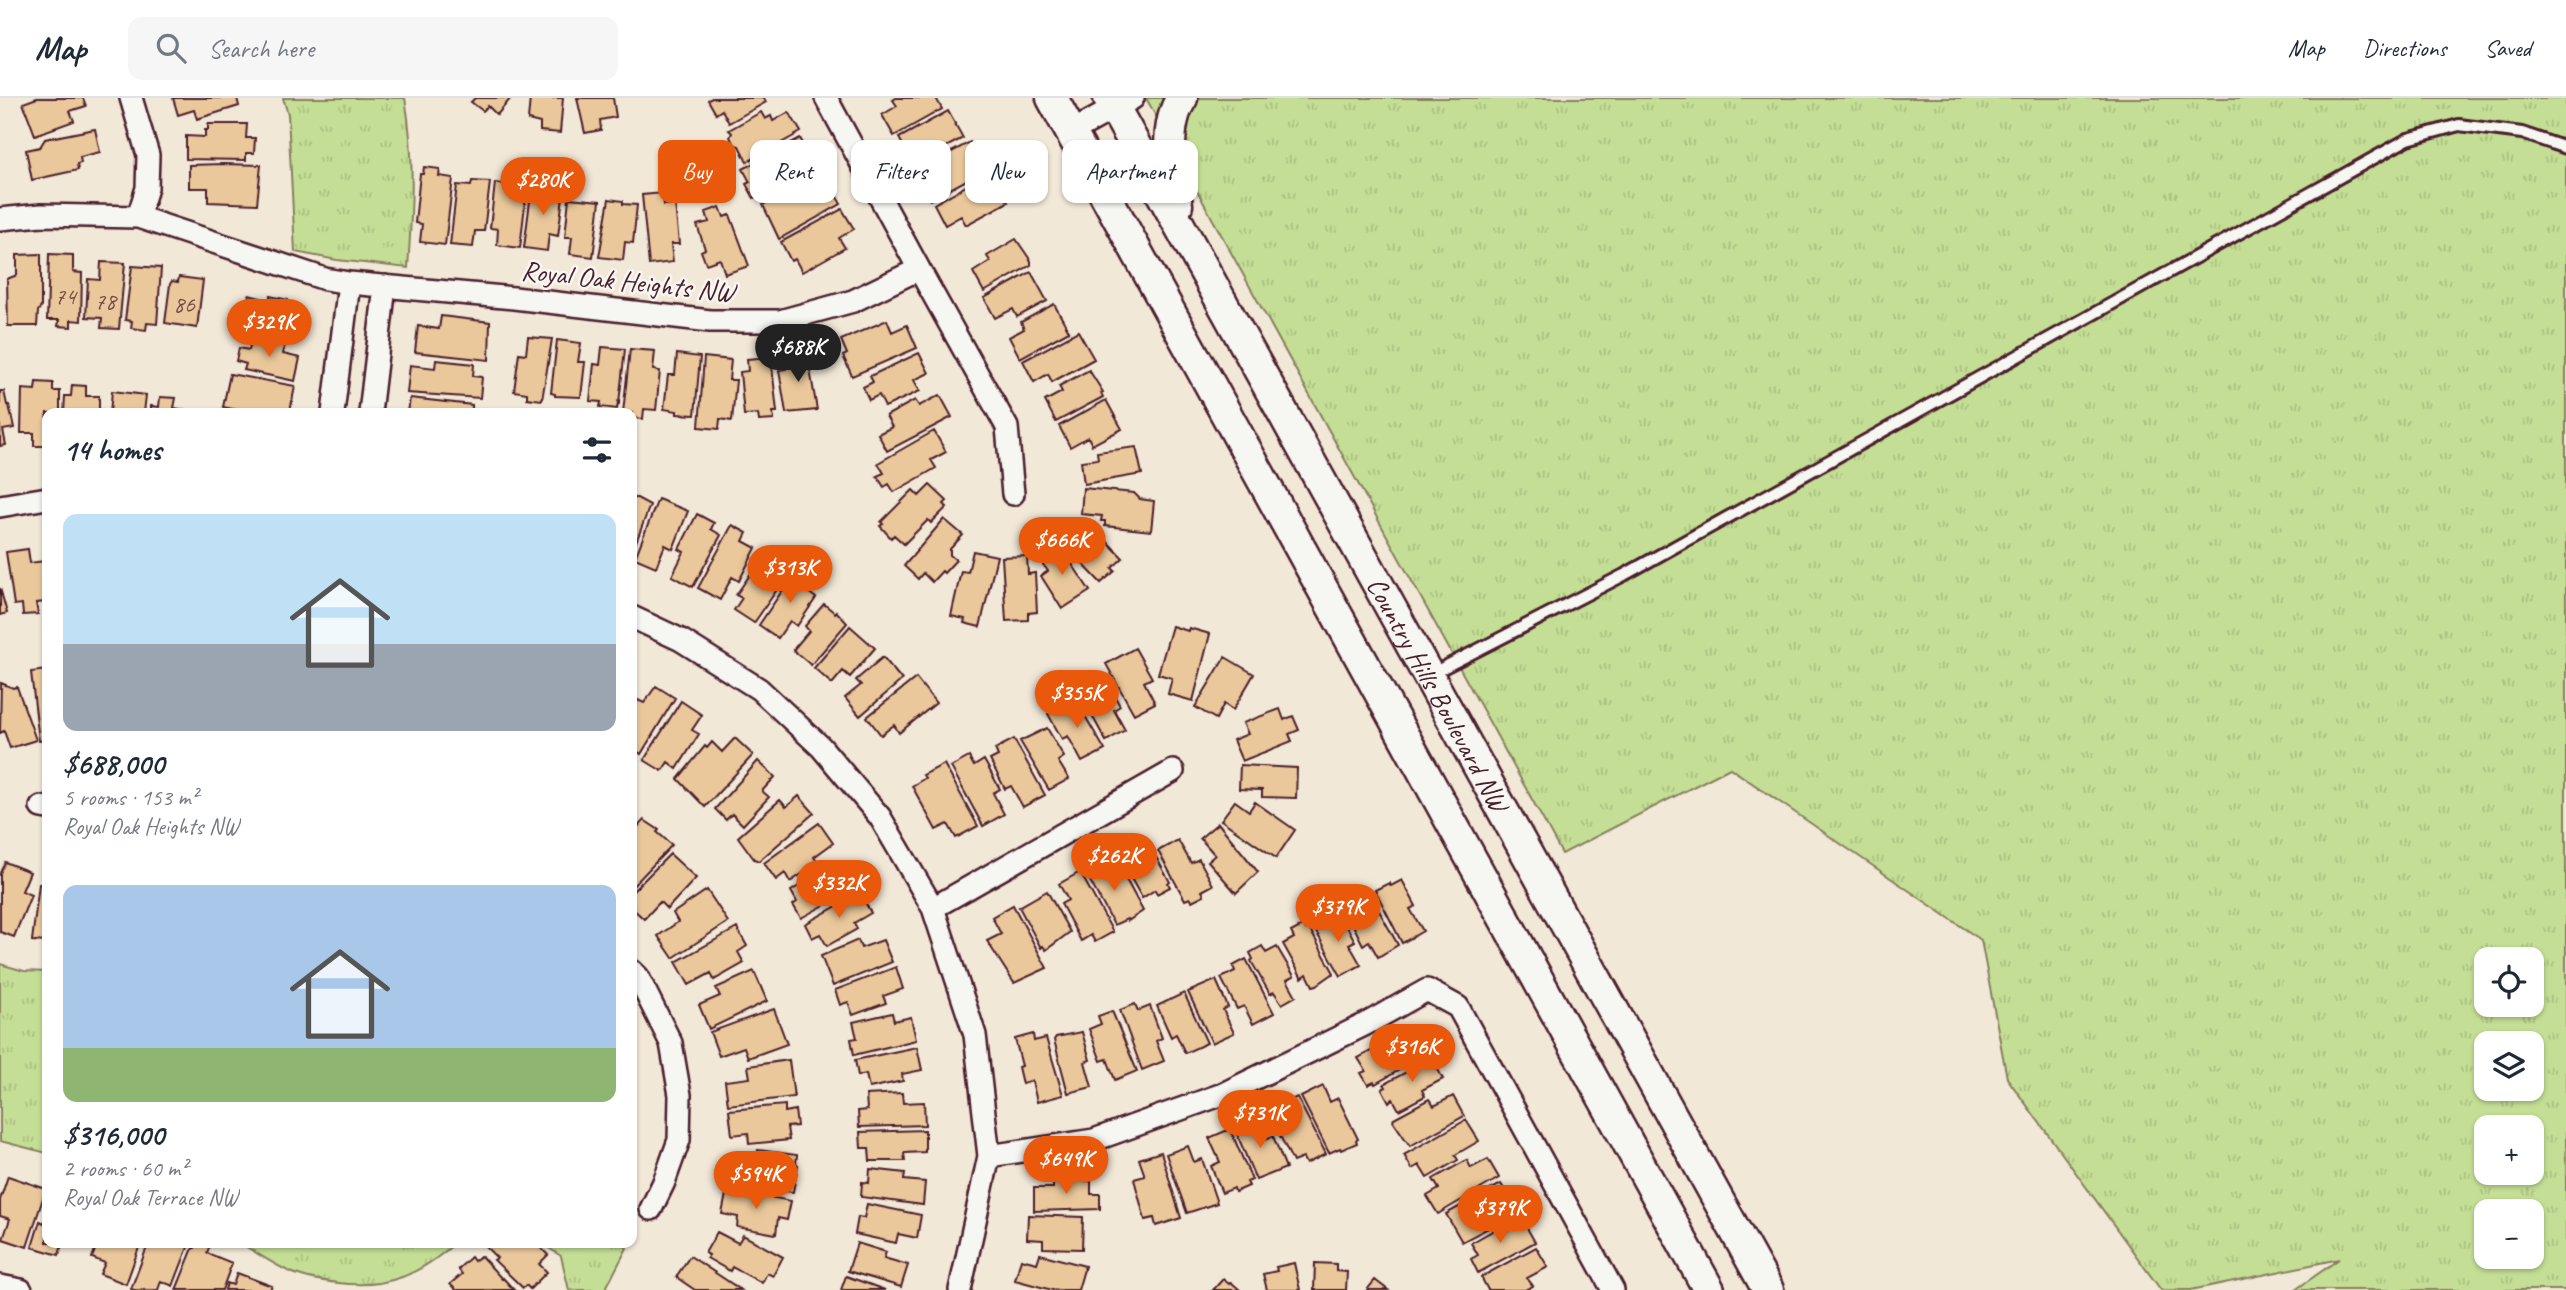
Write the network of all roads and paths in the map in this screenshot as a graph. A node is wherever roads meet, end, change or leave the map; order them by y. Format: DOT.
graph roads {
  1 [pos="131,98"];
  2 [pos="826,98"];
  3 [pos="1052,98"];
  4 [pos="1182,98"];
  5 [pos="1119,101"];
  6 [pos="1071,132"];
  7 [pos="2566,148"];
  8 [pos="138,217"];
  9 [pos="0,219"];
  10 [pos="1180,226"];
  11 [pos="919,269"];
  12 [pos="349,283"];
  13 [pos="385,286"];
  14 [pos="334,408"];
  15 [pos="371,408"];
  16 [pos="1013,494"];
  17 [pos="42,499"];
  18 [pos="0,506"];
  19 [pos="637,619"];
  20 [pos="1429,675"];
  21 [pos="1173,771"];
  22 [pos="933,908"];
  23 [pos="637,976"];
  24 [pos="989,1156"];
  25 [pos="651,1209"];
  26 [pos="0,1286"];
  27 [pos="21,1290"];
  28 [pos="960,1290"];
  29 [pos="1613,1290"];
  30 [pos="1709,1290"];
  31 [pos="1768,1290"];
  1 -- 8 [label="street"];
  2 -- 11 [label="street"];
  3 -- 6 [label="main road, Country Hills Boulevard NW"];
  4 -- 10 [label="main road"];
  5 -- 6 [label="street"];
  5 -- 10 [label="main road, Country Hills Boulevard NW"];
  6 -- 30 [label="main road, Country Hills Boulevard NW"];
  7 -- 20 [label="lane"];
  8 -- 9 [label="street, Royal Oak Heights NW"];
  8 -- 12 [label="street, Royal Oak Heights NW"];
  10 -- 20 [label="main road, Country Hills Boulevard NW"];
  11 -- 13 [label="street, Royal Oak Heights NW"];
  11 -- 16 [label="street"];
  12 -- 13 [label="street, Royal Oak Heights NW"];
  12 -- 14 [label="street"];
  13 -- 15 [label="street"];
  17 -- 18 [label="street"];
  19 -- 22 [label="street"];
  20 -- 31 [label="main road, Country Hills Boulevard NW"];
  21 -- 22 [label="street"];
  22 -- 24 [label="street"];
  23 -- 25 [label="street"];
  24 -- 28 [label="street"];
  24 -- 29 [label="street"];
  26 -- 27 [label="street"];
}
